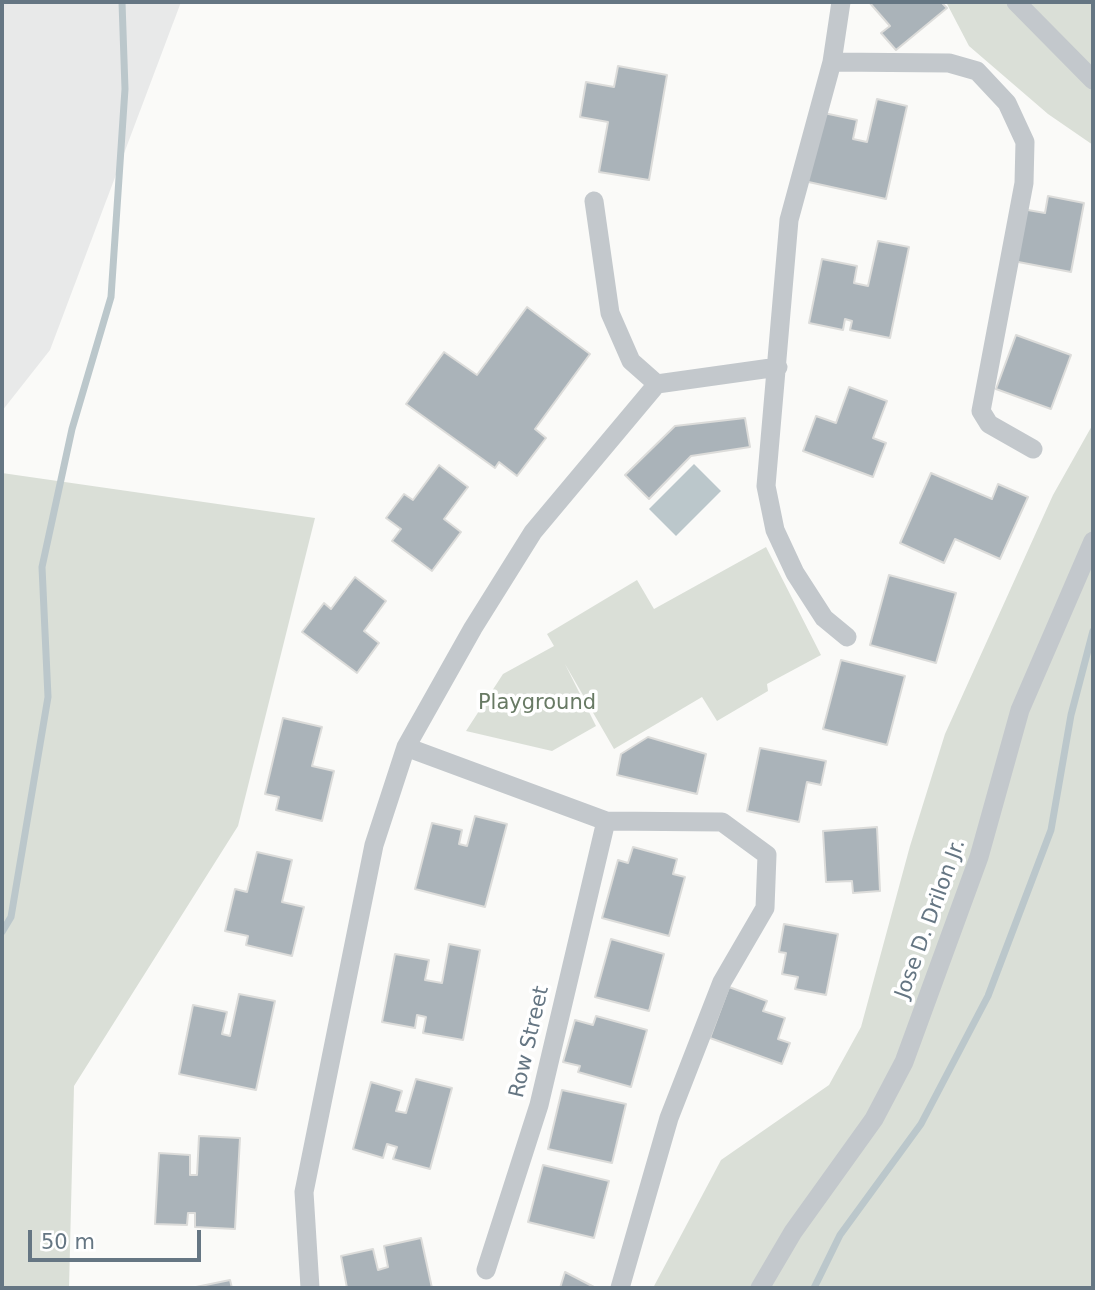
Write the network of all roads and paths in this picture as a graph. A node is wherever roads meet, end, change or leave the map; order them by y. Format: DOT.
graph roads {
  1 [pos="841,2"];
  2 [pos="1016,2"];
  3 [pos="832,62"];
  4 [pos="1093,80"];
  5 [pos="594,201"];
  6 [pos="778,367"];
  7 [pos="657,384"];
  8 [pos="1032,449"];
  9 [pos="1093,541"];
  10 [pos="847,637"];
  11 [pos="406,747"];
  12 [pos="606,821"];
  13 [pos="486,1270"];
  14 [pos="310,1288"];
  15 [pos="620,1288"];
  16 [pos="760,1288"];
  1 -- 3 [label="street"];
  2 -- 4 [label="street"];
  3 -- 6 [label="street"];
  3 -- 8 [label="street"];
  5 -- 7 [label="street"];
  6 -- 7 [label="street"];
  6 -- 10 [label="street"];
  7 -- 11 [label="street"];
  9 -- 16 [label="street, Jose D. Drilon Jr."];
  11 -- 12 [label="street"];
  11 -- 14 [label="street"];
  12 -- 13 [label="street, Row Street"];
  12 -- 15 [label="street"];
}
